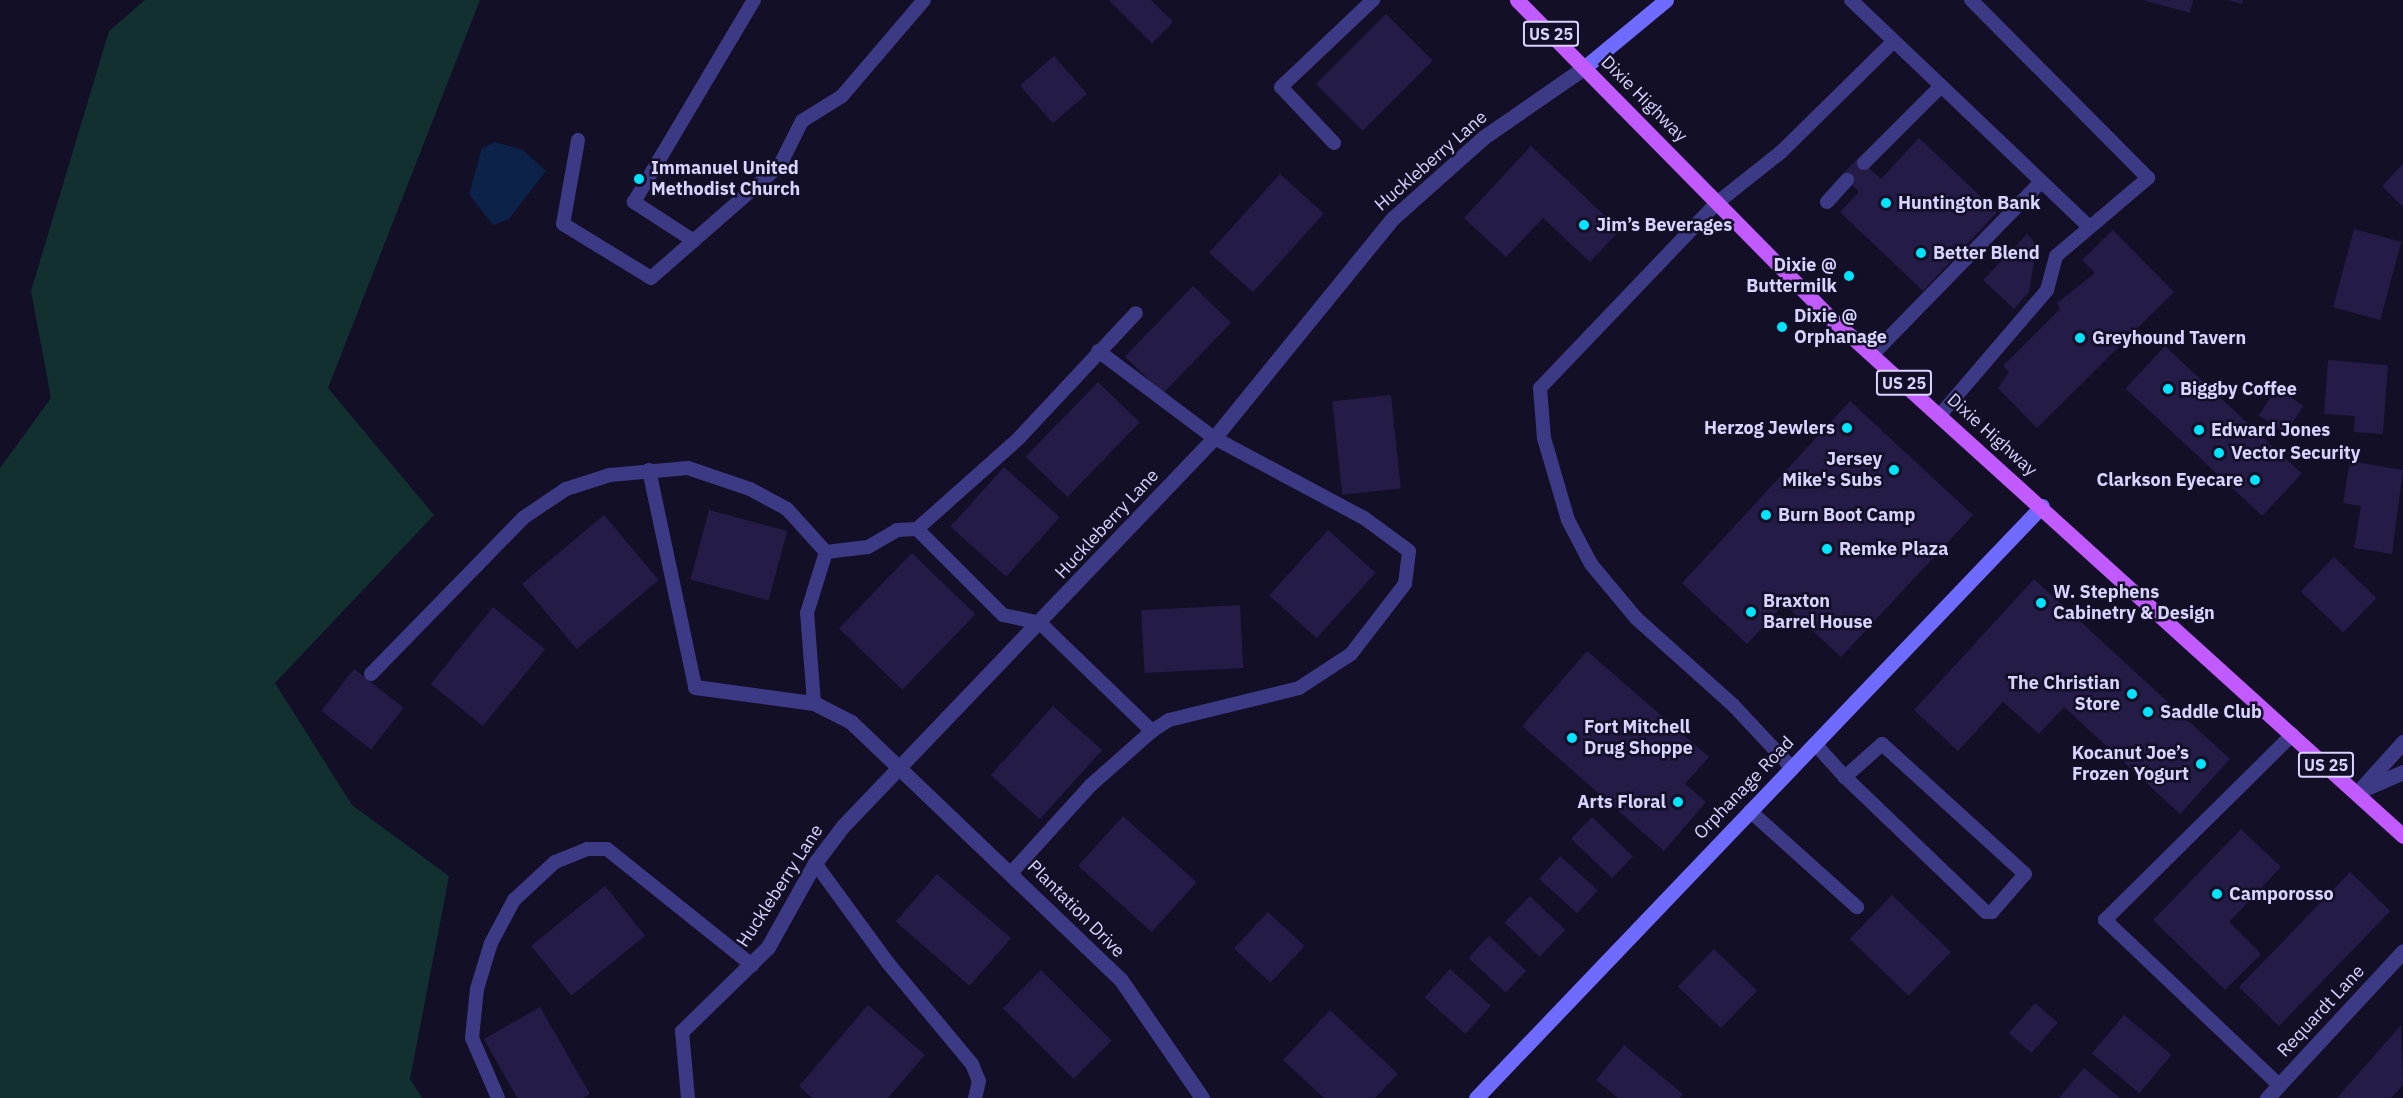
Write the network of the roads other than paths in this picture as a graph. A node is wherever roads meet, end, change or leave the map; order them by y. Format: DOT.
graph roads {
  1 [pos="754,0"];
  2 [pos="924,0"];
  3 [pos="1373,0"];
  4 [pos="1517,0"];
  5 [pos="1666,0"];
  6 [pos="1851,0"];
  7 [pos="1971,0"];
  8 [pos="1894,41"];
  9 [pos="1585,67"];
  10 [pos="1941,86"];
  11 [pos="578,140"];
  12 [pos="1334,143"];
  13 [pos="1864,163"];
  14 [pos="1847,180"];
  15 [pos="2041,182"];
  16 [pos="1718,202"];
  17 [pos="1827,202"];
  18 [pos="2087,225"];
  19 [pos="694,241"];
  20 [pos="1136,313"];
  21 [pos="1098,351"];
  22 [pos="1872,354"];
  23 [pos="1940,415"];
  24 [pos="1214,438"];
  25 [pos="649,470"];
  26 [pos="2042,506"];
  27 [pos="917,529"];
  28 [pos="826,552"];
  29 [pos="1040,623"];
  30 [pos="371,674"];
  31 [pos="695,687"];
  32 [pos="814,702"];
  33 [pos="1152,731"];
  34 [pos="2293,734"];
  35 [pos="2403,742"];
  36 [pos="1815,744"];
  37 [pos="902,765"];
  38 [pos="1792,768"];
  39 [pos="2403,772"];
  40 [pos="1845,777"];
  41 [pos="2357,793"];
  42 [pos="1750,811"];
  43 [pos="2403,836"];
  44 [pos="814,863"];
  45 [pos="1012,872"];
  46 [pos="1857,907"];
  47 [pos="2403,951"];
  48 [pos="752,965"];
  49 [pos="682,1031"];
  50 [pos="2279,1085"];
  51 [pos="498,1098"];
  52 [pos="688,1098"];
  53 [pos="975,1098"];
  54 [pos="1202,1098"];
  55 [pos="1476,1098"];
  56 [pos="2267,1098"];
  1 -- 19 [label="lane"];
  2 -- 19 [label="lane"];
  3 -- 12 [label="lane"];
  4 -- 9 [label="main road, Dixie Highway / US 25"];
  5 -- 9 [label="main road"];
  6 -- 8 [label="lane"];
  7 -- 18 [label="lane"];
  8 -- 10 [label="lane"];
  8 -- 16 [label="lane"];
  9 -- 16 [label="main road, Dixie Highway / US 25"];
  9 -- 24 [label="street, Huckleberry Lane"];
  10 -- 13 [label="lane"];
  10 -- 15 [label="lane"];
  11 -- 19 [label="lane"];
  14 -- 17 [label="lane"];
  15 -- 18 [label="lane"];
  15 -- 22 [label="lane"];
  16 -- 22 [label="main road, Dixie Highway / US 25"];
  16 -- 38 [label="lane"];
  18 -- 23 [label="lane"];
  20 -- 21 [label="lane"];
  21 -- 24 [label="lane"];
  21 -- 27 [label="lane"];
  22 -- 23 [label="main road, Dixie Highway / US 25"];
  23 -- 26 [label="main road, Dixie Highway / US 25"];
  24 -- 29 [label="street, Huckleberry Lane"];
  24 -- 33 [label="lane"];
  25 -- 28 [label="lane"];
  25 -- 30 [label="lane"];
  25 -- 31 [label="lane"];
  26 -- 34 [label="main road, Dixie Highway / US 25"];
  26 -- 36 [label="main road, Orphanage Road"];
  27 -- 28 [label="lane"];
  27 -- 29 [label="lane"];
  28 -- 32 [label="lane"];
  29 -- 33 [label="lane"];
  29 -- 37 [label="street, Huckleberry Lane"];
  31 -- 32 [label="street"];
  32 -- 37 [label="street, Plantation Drive"];
  33 -- 45 [label="lane"];
  34 -- 41 [label="main road, Dixie Highway / US 25"];
  34 -- 50 [label="lane"];
  35 -- 41 [label="street"];
  36 -- 38 [label="main road, Orphanage Road"];
  36 -- 40 [label="lane"];
  37 -- 44 [label="street, Huckleberry Lane"];
  37 -- 45 [label="street, Plantation Drive"];
  38 -- 42 [label="main road, Orphanage Road"];
  39 -- 41 [label="street"];
  40 -- 40 [label="lane"];
  41 -- 43 [label="main road, Dixie Highway / US 25"];
  42 -- 46 [label="lane"];
  42 -- 55 [label="main road, Orphanage Road"];
  44 -- 48 [label="street, Huckleberry Lane"];
  44 -- 53 [label="lane"];
  45 -- 54 [label="street, Plantation Drive"];
  47 -- 50 [label="street, Requardt Lane"];
  48 -- 49 [label="street, Huckleberry Lane"];
  48 -- 51 [label="lane"];
  49 -- 52 [label="lane"];
  50 -- 56 [label="street, Requardt Lane"];
}
